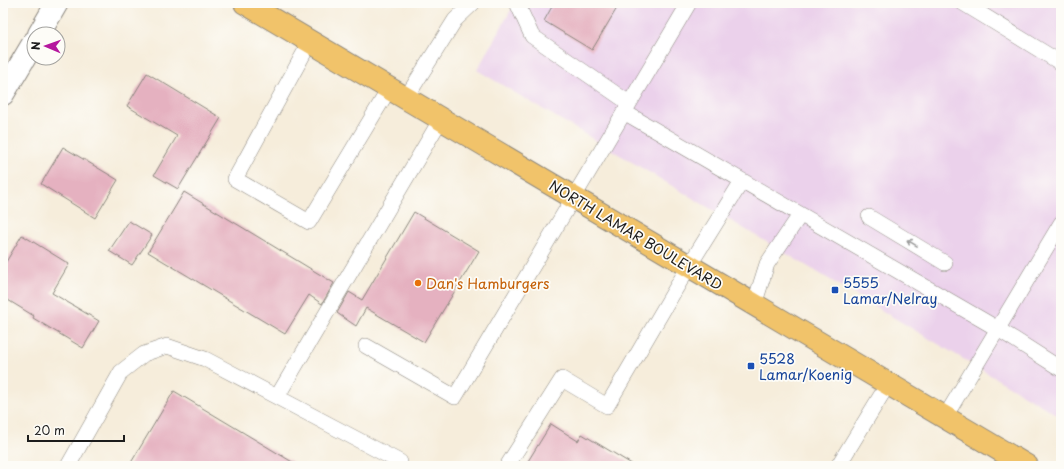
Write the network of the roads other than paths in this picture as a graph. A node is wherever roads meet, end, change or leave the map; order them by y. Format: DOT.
graph roads {
  1 [pos="57,3"];
  2 [pos="245,3"];
  3 [pos="473,3"];
  4 [pos="517,3"];
  5 [pos="689,3"];
  6 [pos="963,3"];
  7 [pos="44,26"];
  8 [pos="310,42"];
  9 [pos="26,55"];
  10 [pos="1060,62"];
  11 [pos="3,94"];
  12 [pos="398,94"];
  13 [pos="626,108"];
  14 [pos="441,119"];
  15 [pos="742,181"];
  16 [pos="573,197"];
  17 [pos="800,214"];
  18 [pos="869,217"];
  19 [pos="1061,223"];
  20 [pos="945,263"];
  21 [pos="689,266"];
  22 [pos="754,305"];
  23 [pos="998,329"];
  24 [pos="366,346"];
  25 [pos="1061,369"];
  26 [pos="888,384"];
  27 [pos="277,397"];
  28 [pos="945,417"];
  29 [pos="400,462"];
  30 [pos="68,466"];
  31 [pos="507,466"];
  32 [pos="838,466"];
  33 [pos="1027,466"];
  1 -- 7 [label="street"];
  2 -- 8 [label="main road, NORTH LAMAR BOULEVARD"];
  3 -- 12 [label="lane"];
  4 -- 13 [label="lane"];
  5 -- 13 [label="lane"];
  6 -- 10 [label="lane"];
  8 -- 12 [label="main road, NORTH LAMAR BOULEVARD"];
  8 -- 12 [label="lane"];
  9 -- 11 [label="street"];
  12 -- 14 [label="main road, NORTH LAMAR BOULEVARD"];
  13 -- 15 [label="lane"];
  13 -- 16 [label="lane"];
  14 -- 16 [label="main road, NORTH LAMAR BOULEVARD"];
  14 -- 27 [label="lane"];
  15 -- 17 [label="lane"];
  15 -- 21 [label="lane"];
  16 -- 21 [label="main road, NORTH LAMAR BOULEVARD"];
  16 -- 24 [label="lane"];
  17 -- 22 [label="lane"];
  17 -- 23 [label="lane"];
  20 -- 18 [label="lane, one-way"];
  19 -- 23 [label="lane"];
  21 -- 22 [label="main road, NORTH LAMAR BOULEVARD"];
  21 -- 31 [label="lane"];
  22 -- 26 [label="main road, NORTH LAMAR BOULEVARD"];
  23 -- 25 [label="lane"];
  23 -- 28 [label="lane"];
  26 -- 28 [label="main road, NORTH LAMAR BOULEVARD"];
  26 -- 32 [label="lane"];
  27 -- 29 [label="lane"];
  27 -- 30 [label="lane"];
  28 -- 33 [label="main road, NORTH LAMAR BOULEVARD"];
}
